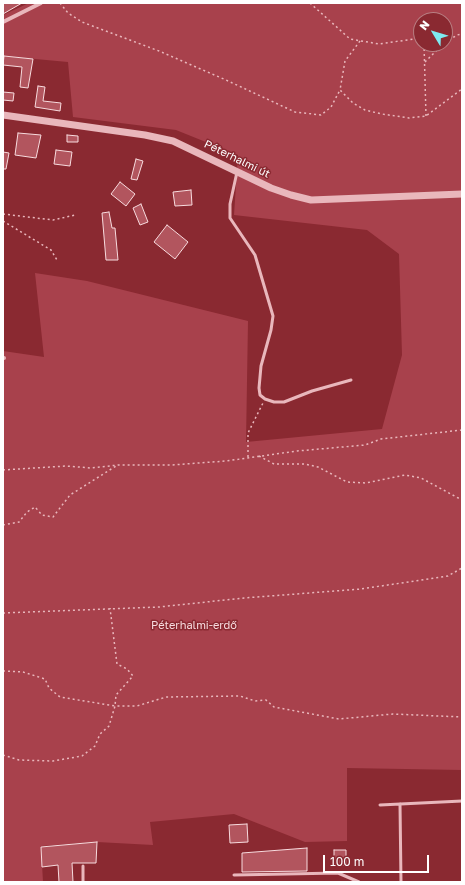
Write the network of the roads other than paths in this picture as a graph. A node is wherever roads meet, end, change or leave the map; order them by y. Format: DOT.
graph roads {
  1 [pos="41,3"];
  2 [pos="3,22"];
  3 [pos="3,115"];
  4 [pos="237,172"];
  5 [pos="462,194"];
  6 [pos="351,380"];
  7 [pos="462,801"];
  8 [pos="400,804"];
  9 [pos="380,805"];
  10 [pos="83,866"];
  11 [pos="234,875"];
  12 [pos="84,882"];
  13 [pos="359,882"];
  14 [pos="401,882"];
  1 -- 2 [label="street"];
  3 -- 4 [label="street, Péterhalmi út"];
  4 -- 5 [label="street, Péterhalmi út"];
  4 -- 6 [label="lane"];
  7 -- 8 [label="lane"];
  8 -- 9 [label="lane"];
  8 -- 14 [label="lane"];
  10 -- 12 [label="lane"];
  11 -- 13 [label="lane"];
}
